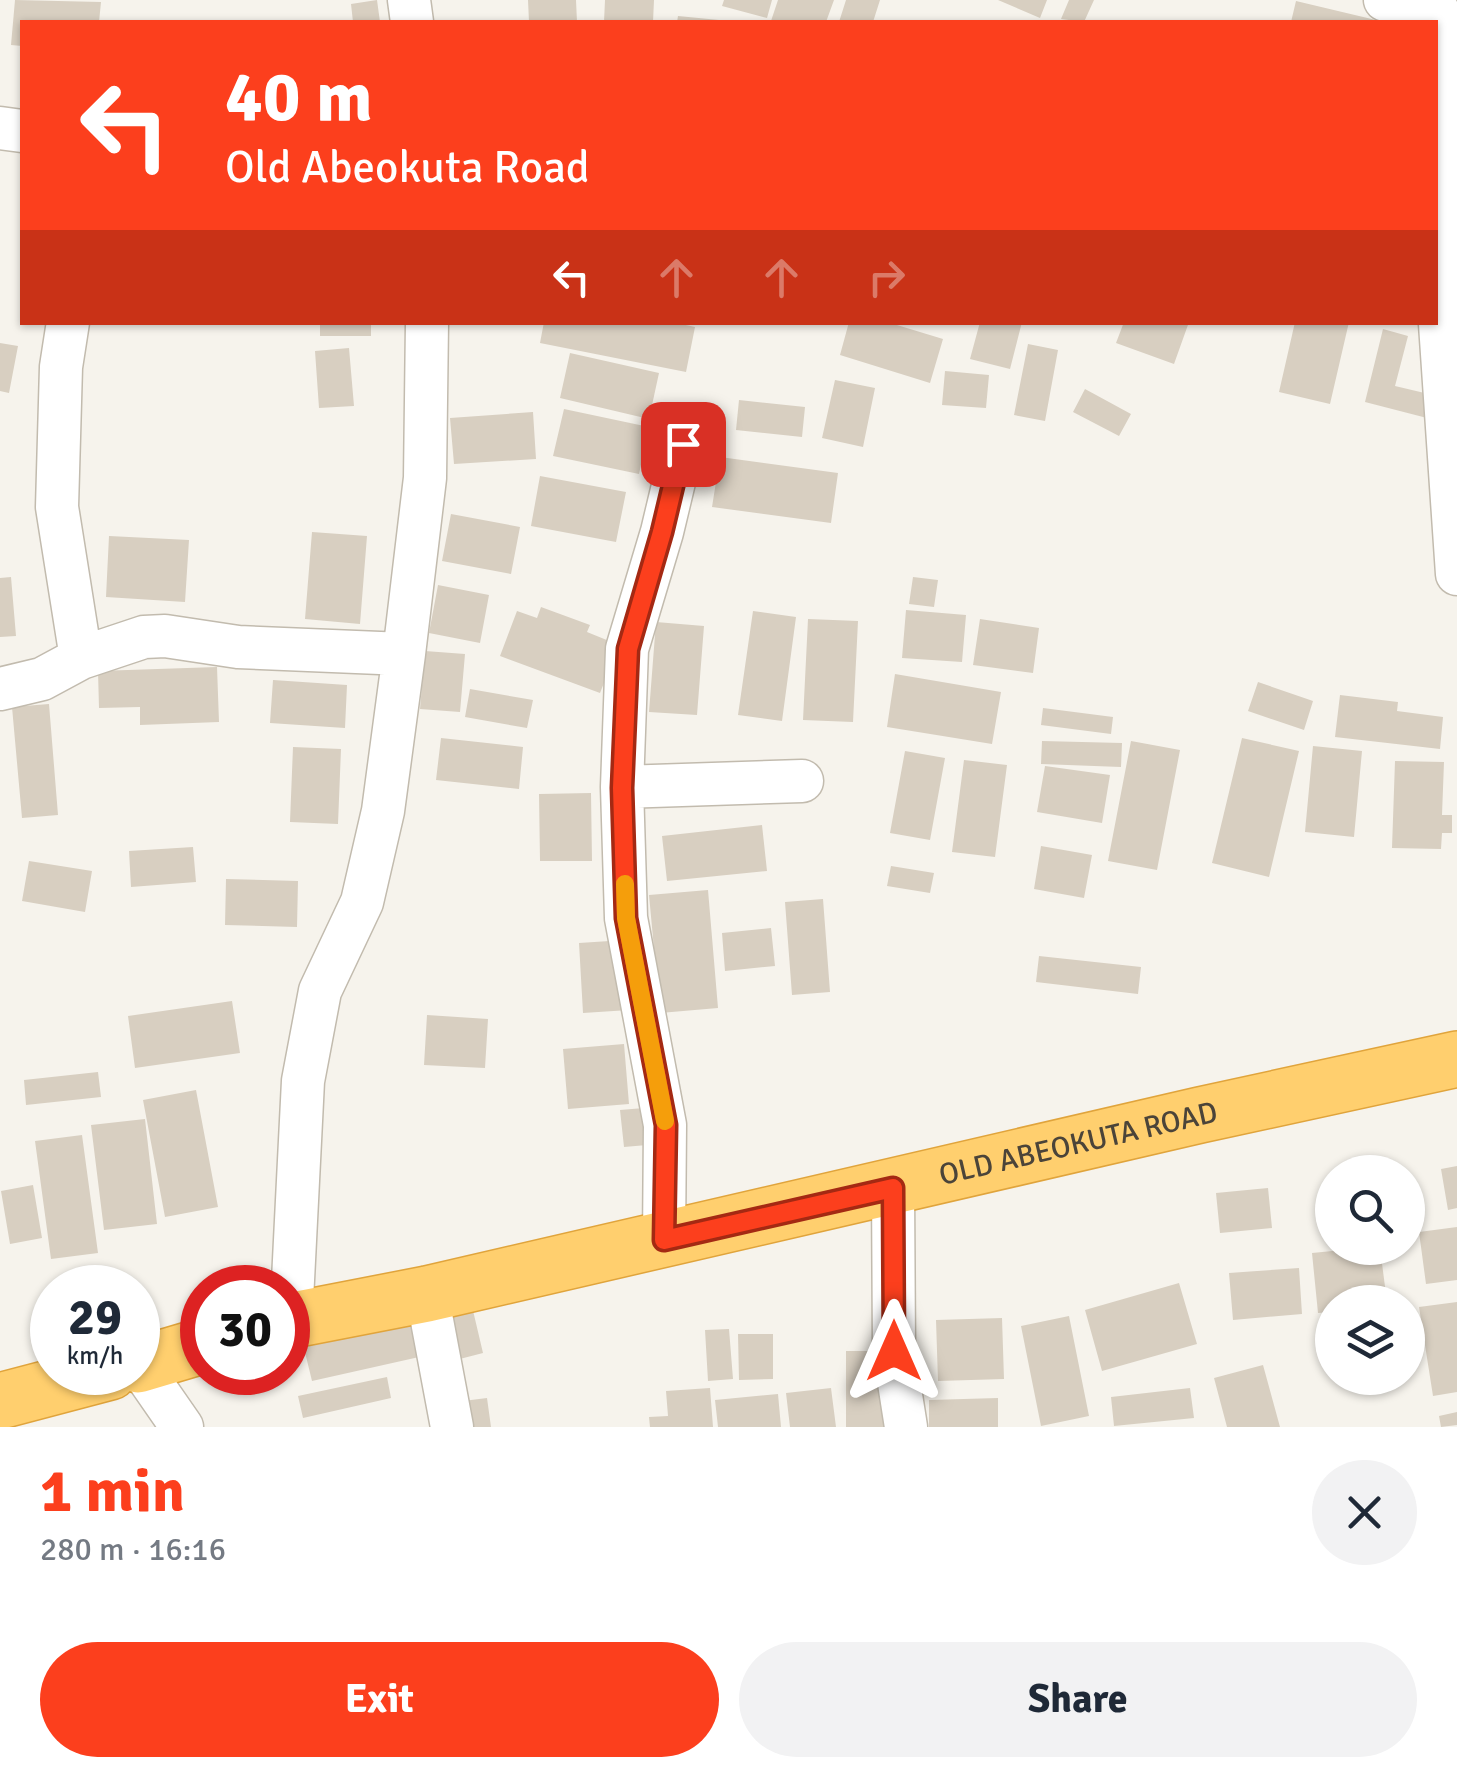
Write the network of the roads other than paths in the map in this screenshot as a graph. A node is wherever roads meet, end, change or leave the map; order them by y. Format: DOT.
graph roads {
  1 [pos="1385,0"];
  2 [pos="1456,170"];
  3 [pos="1438,316"];
  4 [pos="68,325"];
  5 [pos="427,325"];
  6 [pos="1436,325"];
  7 [pos="683,444"];
  8 [pos="1457,574"];
  9 [pos="404,654"];
  10 [pos="81,658"];
  11 [pos="0,688"];
  12 [pos="802,781"];
  13 [pos="622,788"];
  14 [pos="1457,1059"];
  15 [pos="893,1188"];
  16 [pos="664,1240"];
  17 [pos="293,1265"];
  18 [pos="427,1294"];
  19 [pos="310,1317"];
  20 [pos="30,1393"];
  21 [pos="159,1395"];
  22 [pos="0,1401"];
  23 [pos="182,1427"];
  24 [pos="452,1427"];
  25 [pos="906,1427"];
  1 -- 2 [label="street"];
  2 -- 3 [label="street"];
  4 -- 10 [label="street"];
  5 -- 9 [label="street"];
  6 -- 8 [label="street"];
  7 -- 13 [label="street"];
  9 -- 10 [label="street"];
  9 -- 17 [label="street"];
  10 -- 11 [label="street"];
  12 -- 13 [label="street"];
  13 -- 16 [label="street"];
  14 -- 15 [label="highway, OLD ABEOKUTA ROAD"];
  15 -- 16 [label="highway, OLD ABEOKUTA ROAD"];
  15 -- 25 [label="street"];
  16 -- 18 [label="highway, OLD ABEOKUTA ROAD"];
  18 -- 19 [label="highway, OLD ABEOKUTA ROAD"];
  18 -- 24 [label="street"];
  20 -- 22 [label="highway"];
  21 -- 23 [label="street"];
}
